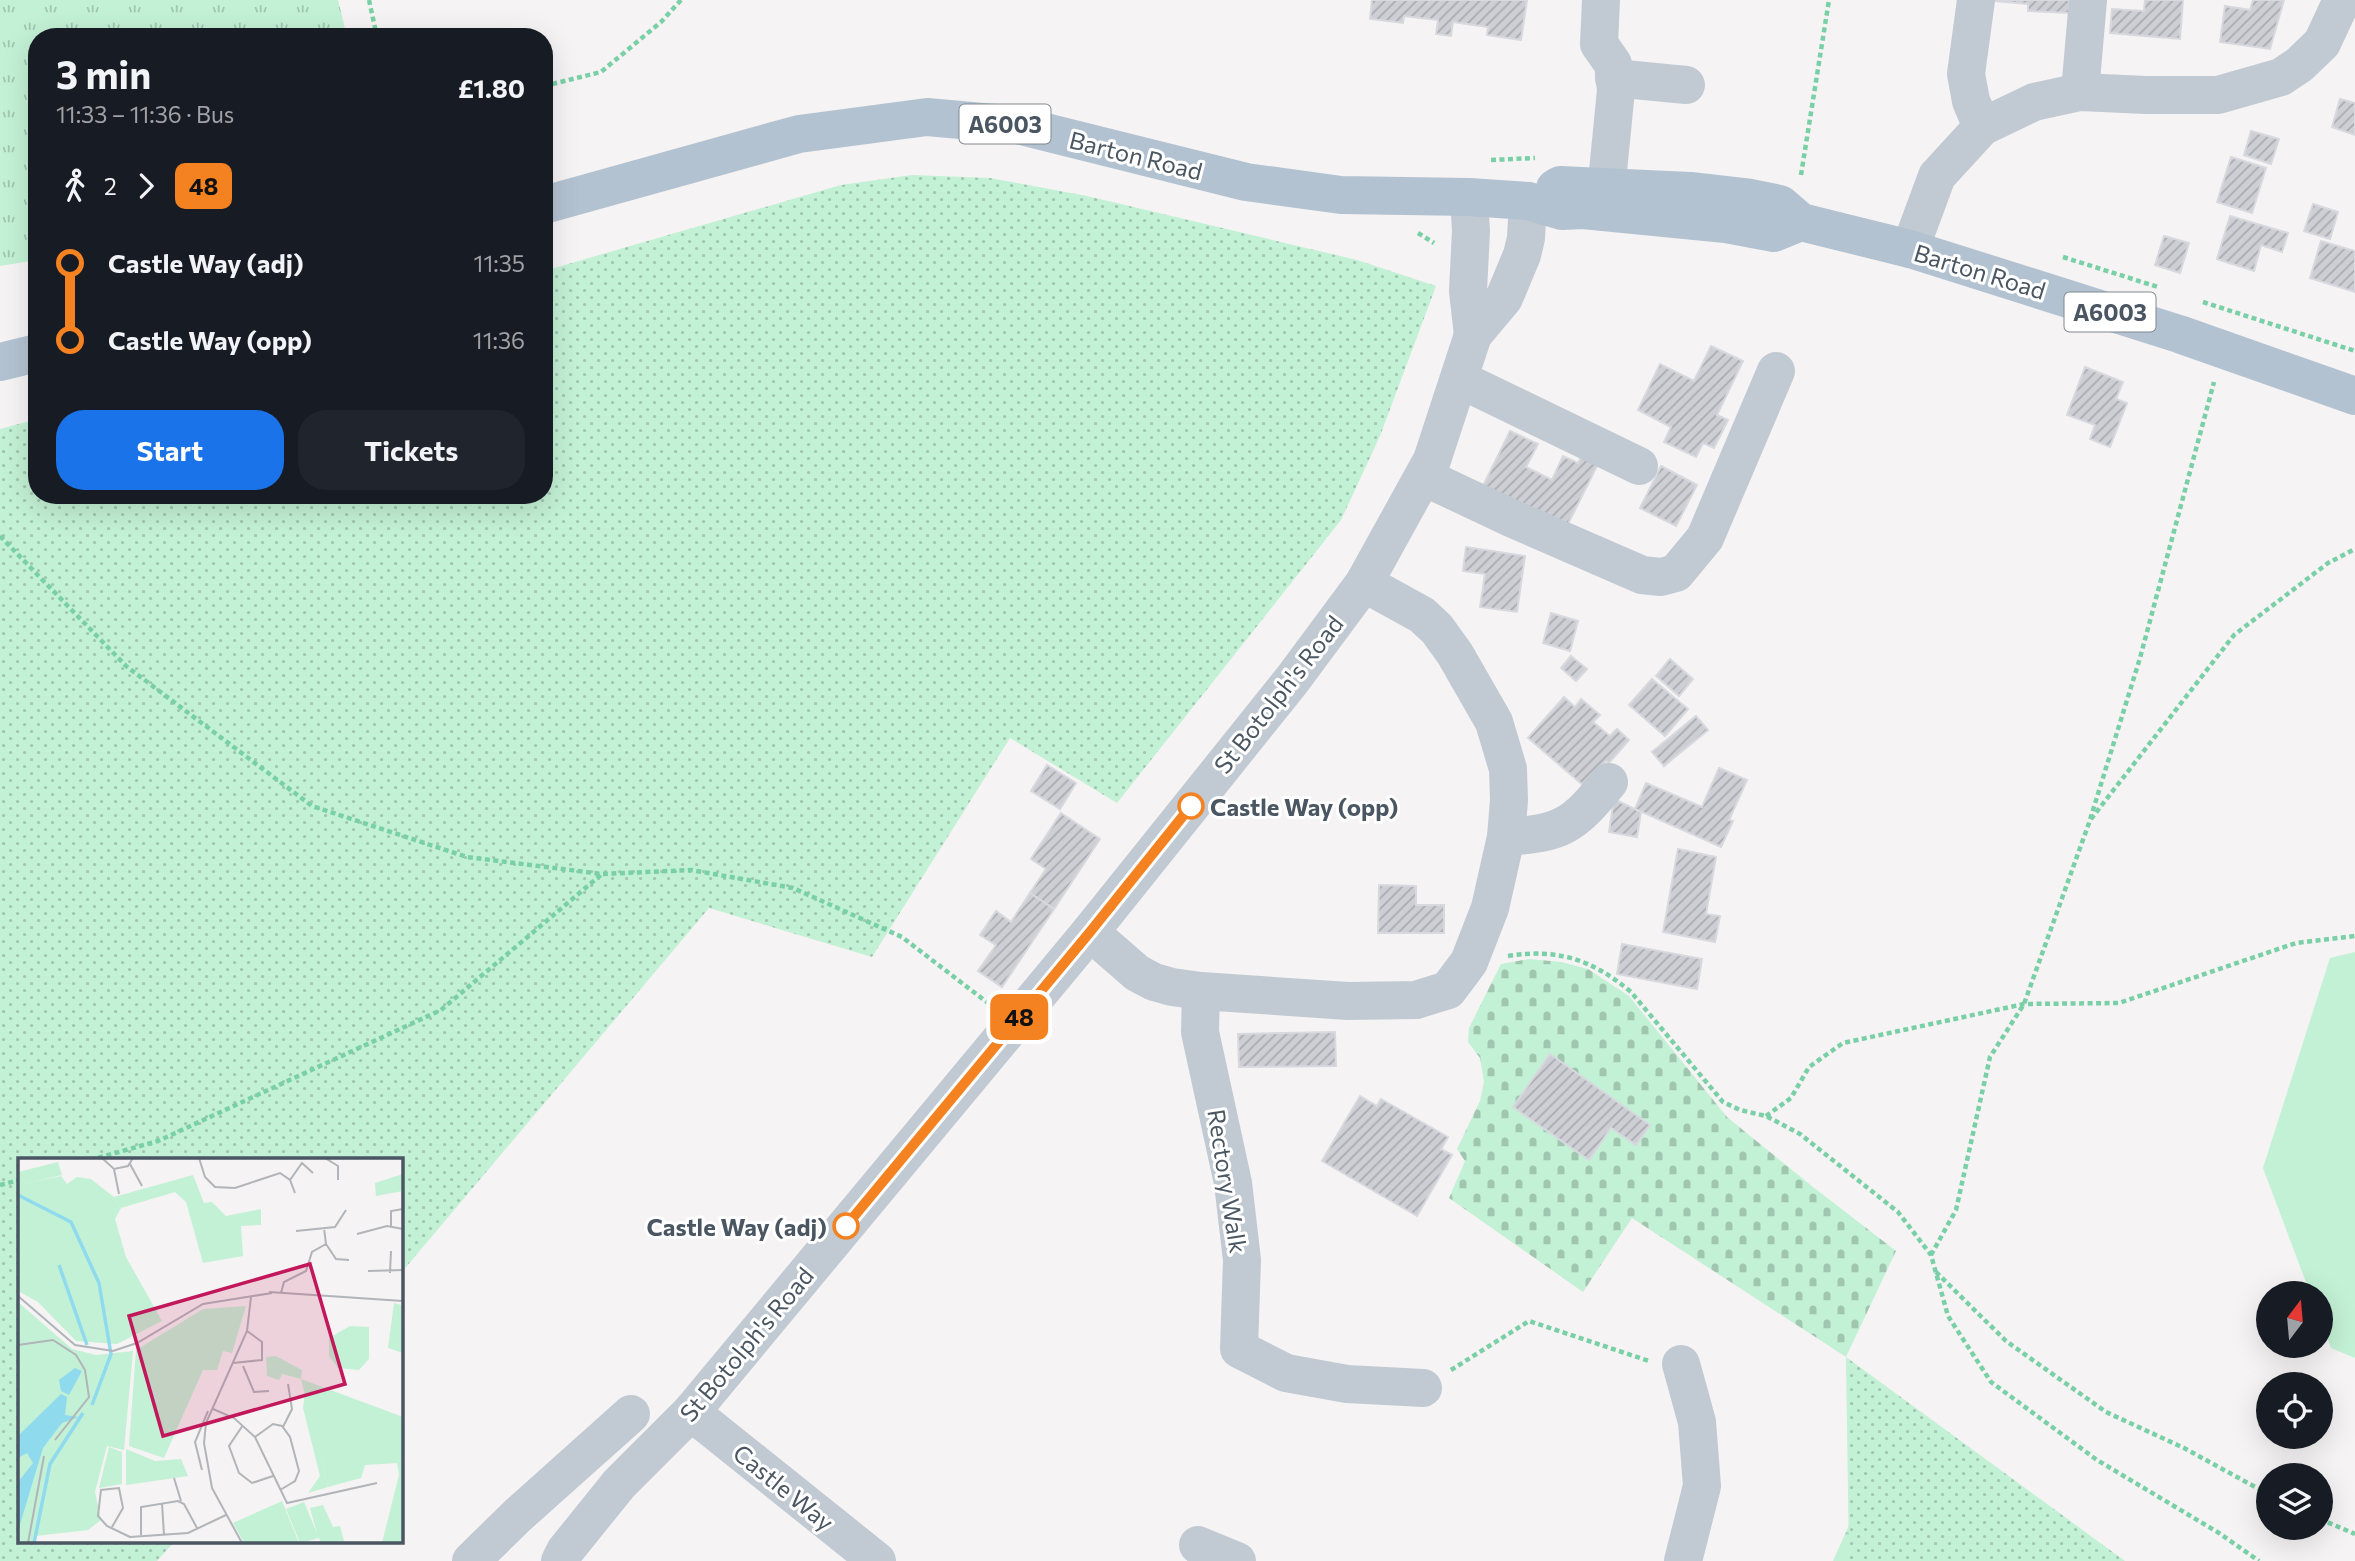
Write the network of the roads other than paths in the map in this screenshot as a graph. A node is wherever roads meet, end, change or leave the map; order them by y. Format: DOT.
graph roads {
  1 [pos="1601,0"];
  2 [pos="1976,0"];
  3 [pos="2088,0"];
  4 [pos="2342,0"];
  5 [pos="1614,78"];
  6 [pos="1686,85"];
  7 [pos="2080,92"];
  8 [pos="1982,127"];
  9 [pos="1469,197"];
  10 [pos="1605,199"];
  11 [pos="1528,201"];
  12 [pos="553,202"];
  13 [pos="1910,248"];
  14 [pos="1473,335"];
  15 [pos="28,355"];
  16 [pos="0,362"];
  17 [pos="1776,371"];
  18 [pos="1459,379"];
  19 [pos="2355,396"];
  20 [pos="1639,466"];
  21 [pos="1424,477"];
  22 [pos="1364,583"];
  23 [pos="1609,782"];
  24 [pos="1506,837"];
  25 [pos="1090,932"];
  26 [pos="1201,991"];
  27 [pos="1681,1364"];
  28 [pos="1423,1388"];
  29 [pos="691,1412"];
  30 [pos="631,1414"];
  31 [pos="518,1515"];
  32 [pos="1198,1545"];
  33 [pos="563,1556"];
  34 [pos="471,1561"];
  35 [pos="877,1561"];
  36 [pos="1237,1561"];
  37 [pos="1683,1561"];
  1 -- 5 [label="street"];
  2 -- 8 [label="street"];
  3 -- 7 [label="street"];
  4 -- 7 [label="street"];
  5 -- 6 [label="street"];
  5 -- 10 [label="street"];
  7 -- 8 [label="street"];
  8 -- 13 [label="street"];
  9 -- 11 [label="main road, Barton Road / A6003"];
  9 -- 12 [label="main road, Barton Road / A6003"];
  9 -- 14 [label="street, St Botolph's Road"];
  10 -- 11 [label="main road, Barton Road / A6003"];
  10 -- 13 [label="main road, Barton Road / A6003"];
  11 -- 14 [label="street, St Botolph's Road"];
  13 -- 19 [label="main road, Barton Road / A6003"];
  14 -- 18 [label="street, St Botolph's Road"];
  15 -- 16 [label="main road"];
  17 -- 21 [label="street"];
  18 -- 20 [label="street"];
  18 -- 21 [label="street, St Botolph's Road"];
  21 -- 22 [label="street, St Botolph's Road"];
  22 -- 24 [label="street"];
  22 -- 25 [label="street, St Botolph's Road"];
  23 -- 24 [label="street"];
  24 -- 26 [label="street"];
  25 -- 26 [label="street"];
  25 -- 29 [label="street, St Botolph's Road"];
  26 -- 28 [label="street, Rectory Walk"];
  27 -- 37 [label="street"];
  29 -- 33 [label="street, St Botolph's Road"];
  29 -- 35 [label="street, Castle Way"];
  30 -- 31 [label="street"];
  31 -- 33 [label="street"];
  31 -- 34 [label="street"];
  32 -- 36 [label="street"];
}
